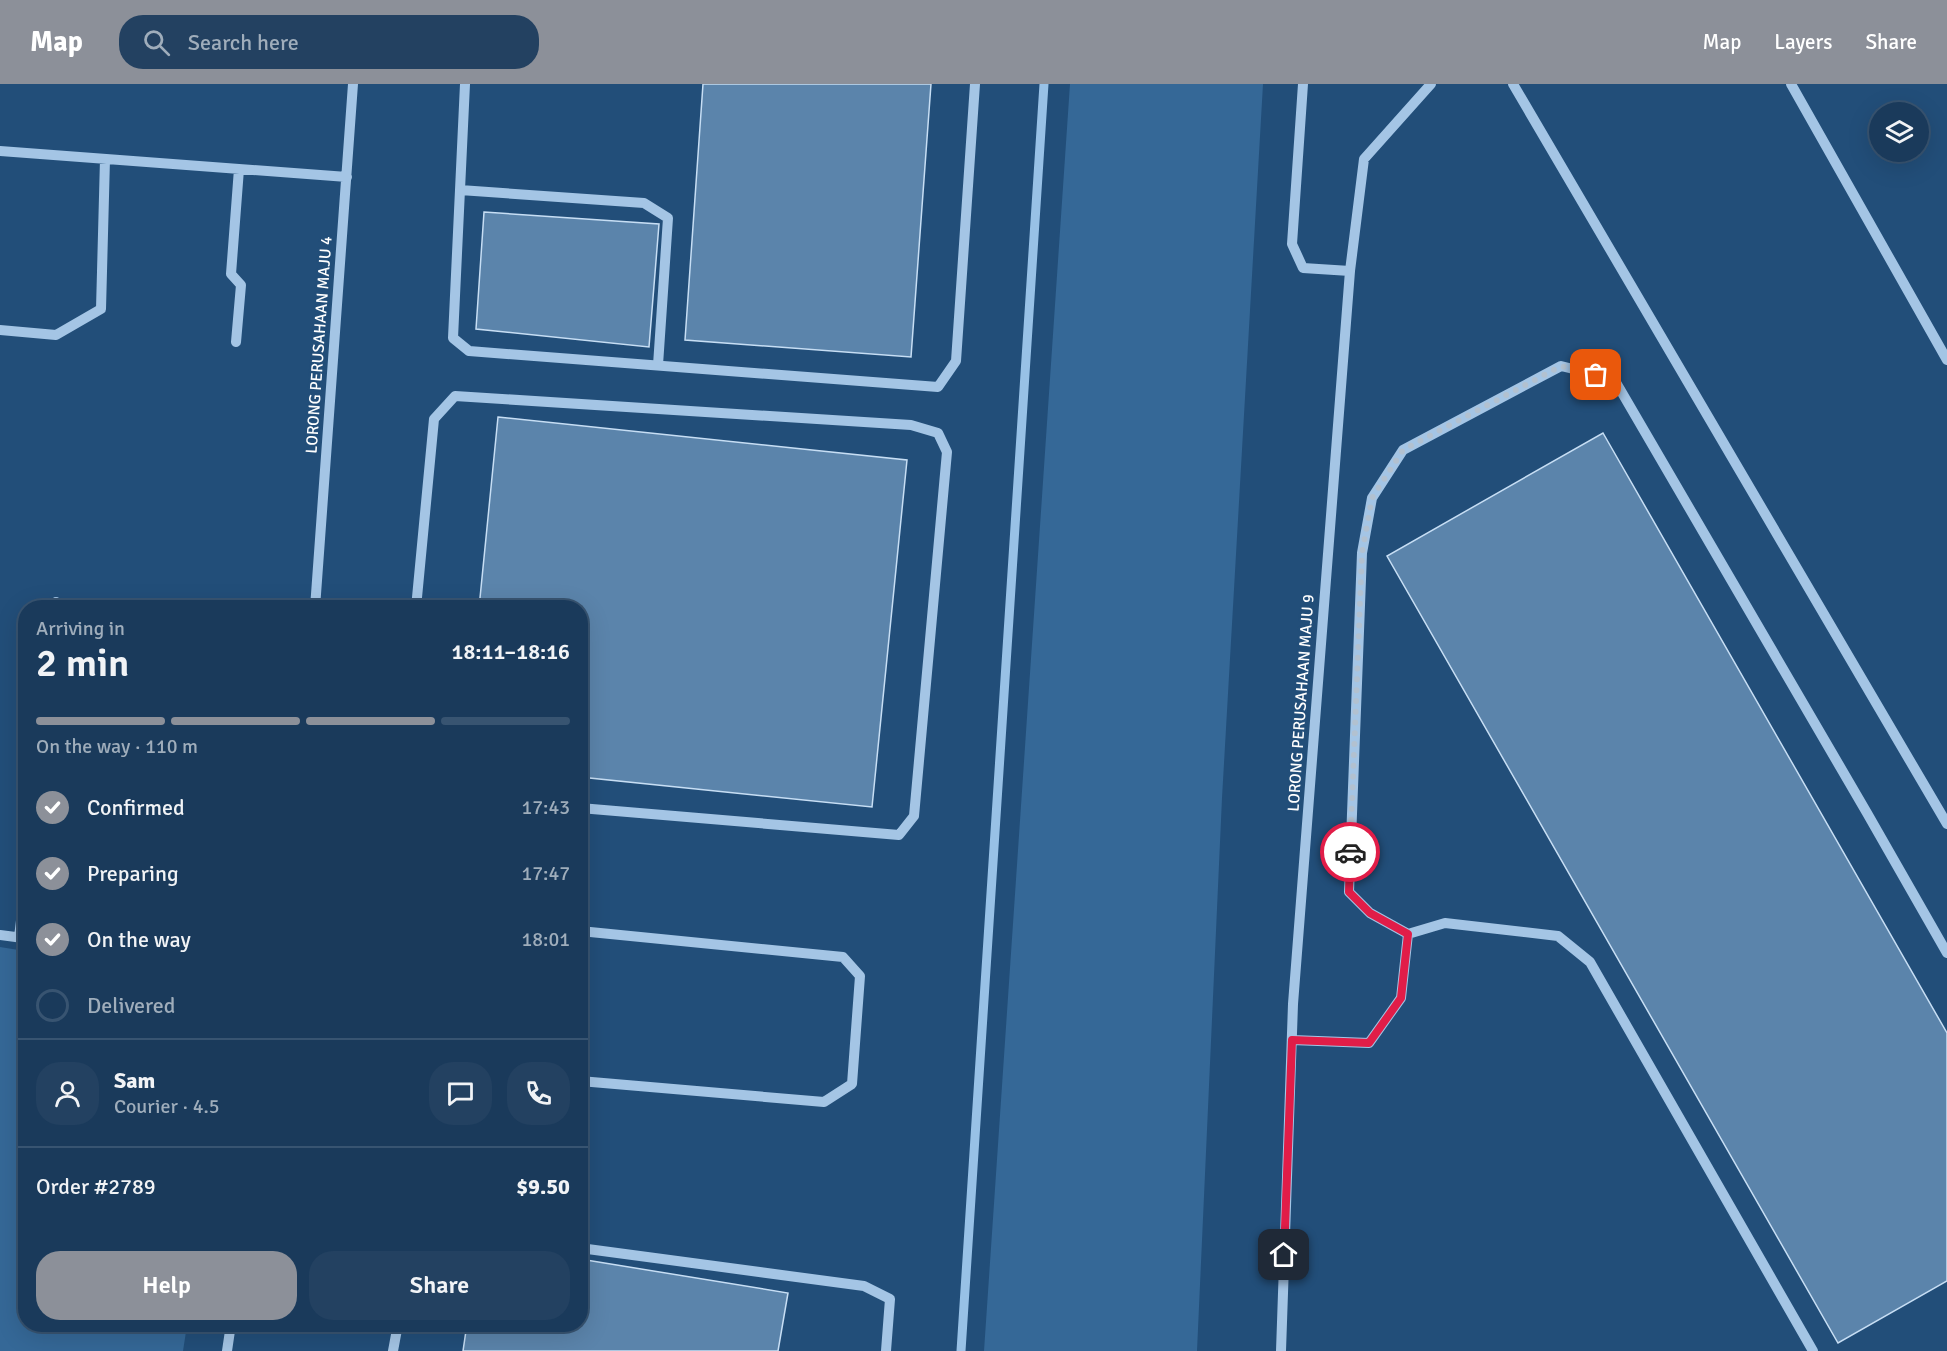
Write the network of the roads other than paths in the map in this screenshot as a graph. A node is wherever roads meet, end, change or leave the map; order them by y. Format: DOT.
graph roads {
  1 [pos="353,84"];
  2 [pos="465,84"];
  3 [pos="975,84"];
  4 [pos="1302,84"];
  5 [pos="1431,84"];
  6 [pos="1513,84"];
  7 [pos="1791,84"];
  8 [pos="0,151"];
  9 [pos="105,159"];
  10 [pos="239,170"];
  11 [pos="347,177"];
  12 [pos="460,190"];
  13 [pos="1350,272"];
  14 [pos="0,330"];
  15 [pos="236,342"];
  16 [pos="1947,360"];
  17 [pos="658,365"];
  18 [pos="316,600"];
  19 [pos="417,600"];
  20 [pos="588,809"];
  21 [pos="1947,824"];
  22 [pos="588,932"];
  23 [pos="0,934"];
  24 [pos="1408,934"];
  25 [pos="18,937"];
  26 [pos="1947,953"];
  27 [pos="1292,1040"];
  28 [pos="588,1083"];
  29 [pos="588,1249"];
  30 [pos="230,1332"];
  31 [pos="397,1332"];
  32 [pos="227,1351"];
  33 [pos="393,1351"];
  34 [pos="886,1351"];
  35 [pos="1281,1351"];
  36 [pos="1813,1351"];
  1 -- 11 [label="street, LORONG PERUSAHAAN MAJU 4"];
  2 -- 12 [label="street"];
  3 -- 17 [label="street"];
  4 -- 13 [label="street"];
  5 -- 13 [label="street, LORONG PERUSAHAAN MAJU 9"];
  6 -- 21 [label="street"];
  7 -- 16 [label="street"];
  8 -- 9 [label="street"];
  9 -- 10 [label="street"];
  9 -- 14 [label="street"];
  10 -- 11 [label="street"];
  10 -- 15 [label="street"];
  11 -- 18 [label="street, LORONG PERUSAHAAN MAJU 4"];
  12 -- 17 [label="street"];
  12 -- 17 [label="street"];
  13 -- 27 [label="street, LORONG PERUSAHAAN MAJU 9"];
  19 -- 20 [label="street"];
  22 -- 28 [label="street"];
  23 -- 25 [label="street"];
  24 -- 26 [label="street"];
  24 -- 27 [label="street"];
  24 -- 36 [label="street"];
  27 -- 35 [label="street, LORONG PERUSAHAAN MAJU 9"];
  29 -- 34 [label="street"];
  30 -- 32 [label="street"];
  31 -- 33 [label="street"];
}
